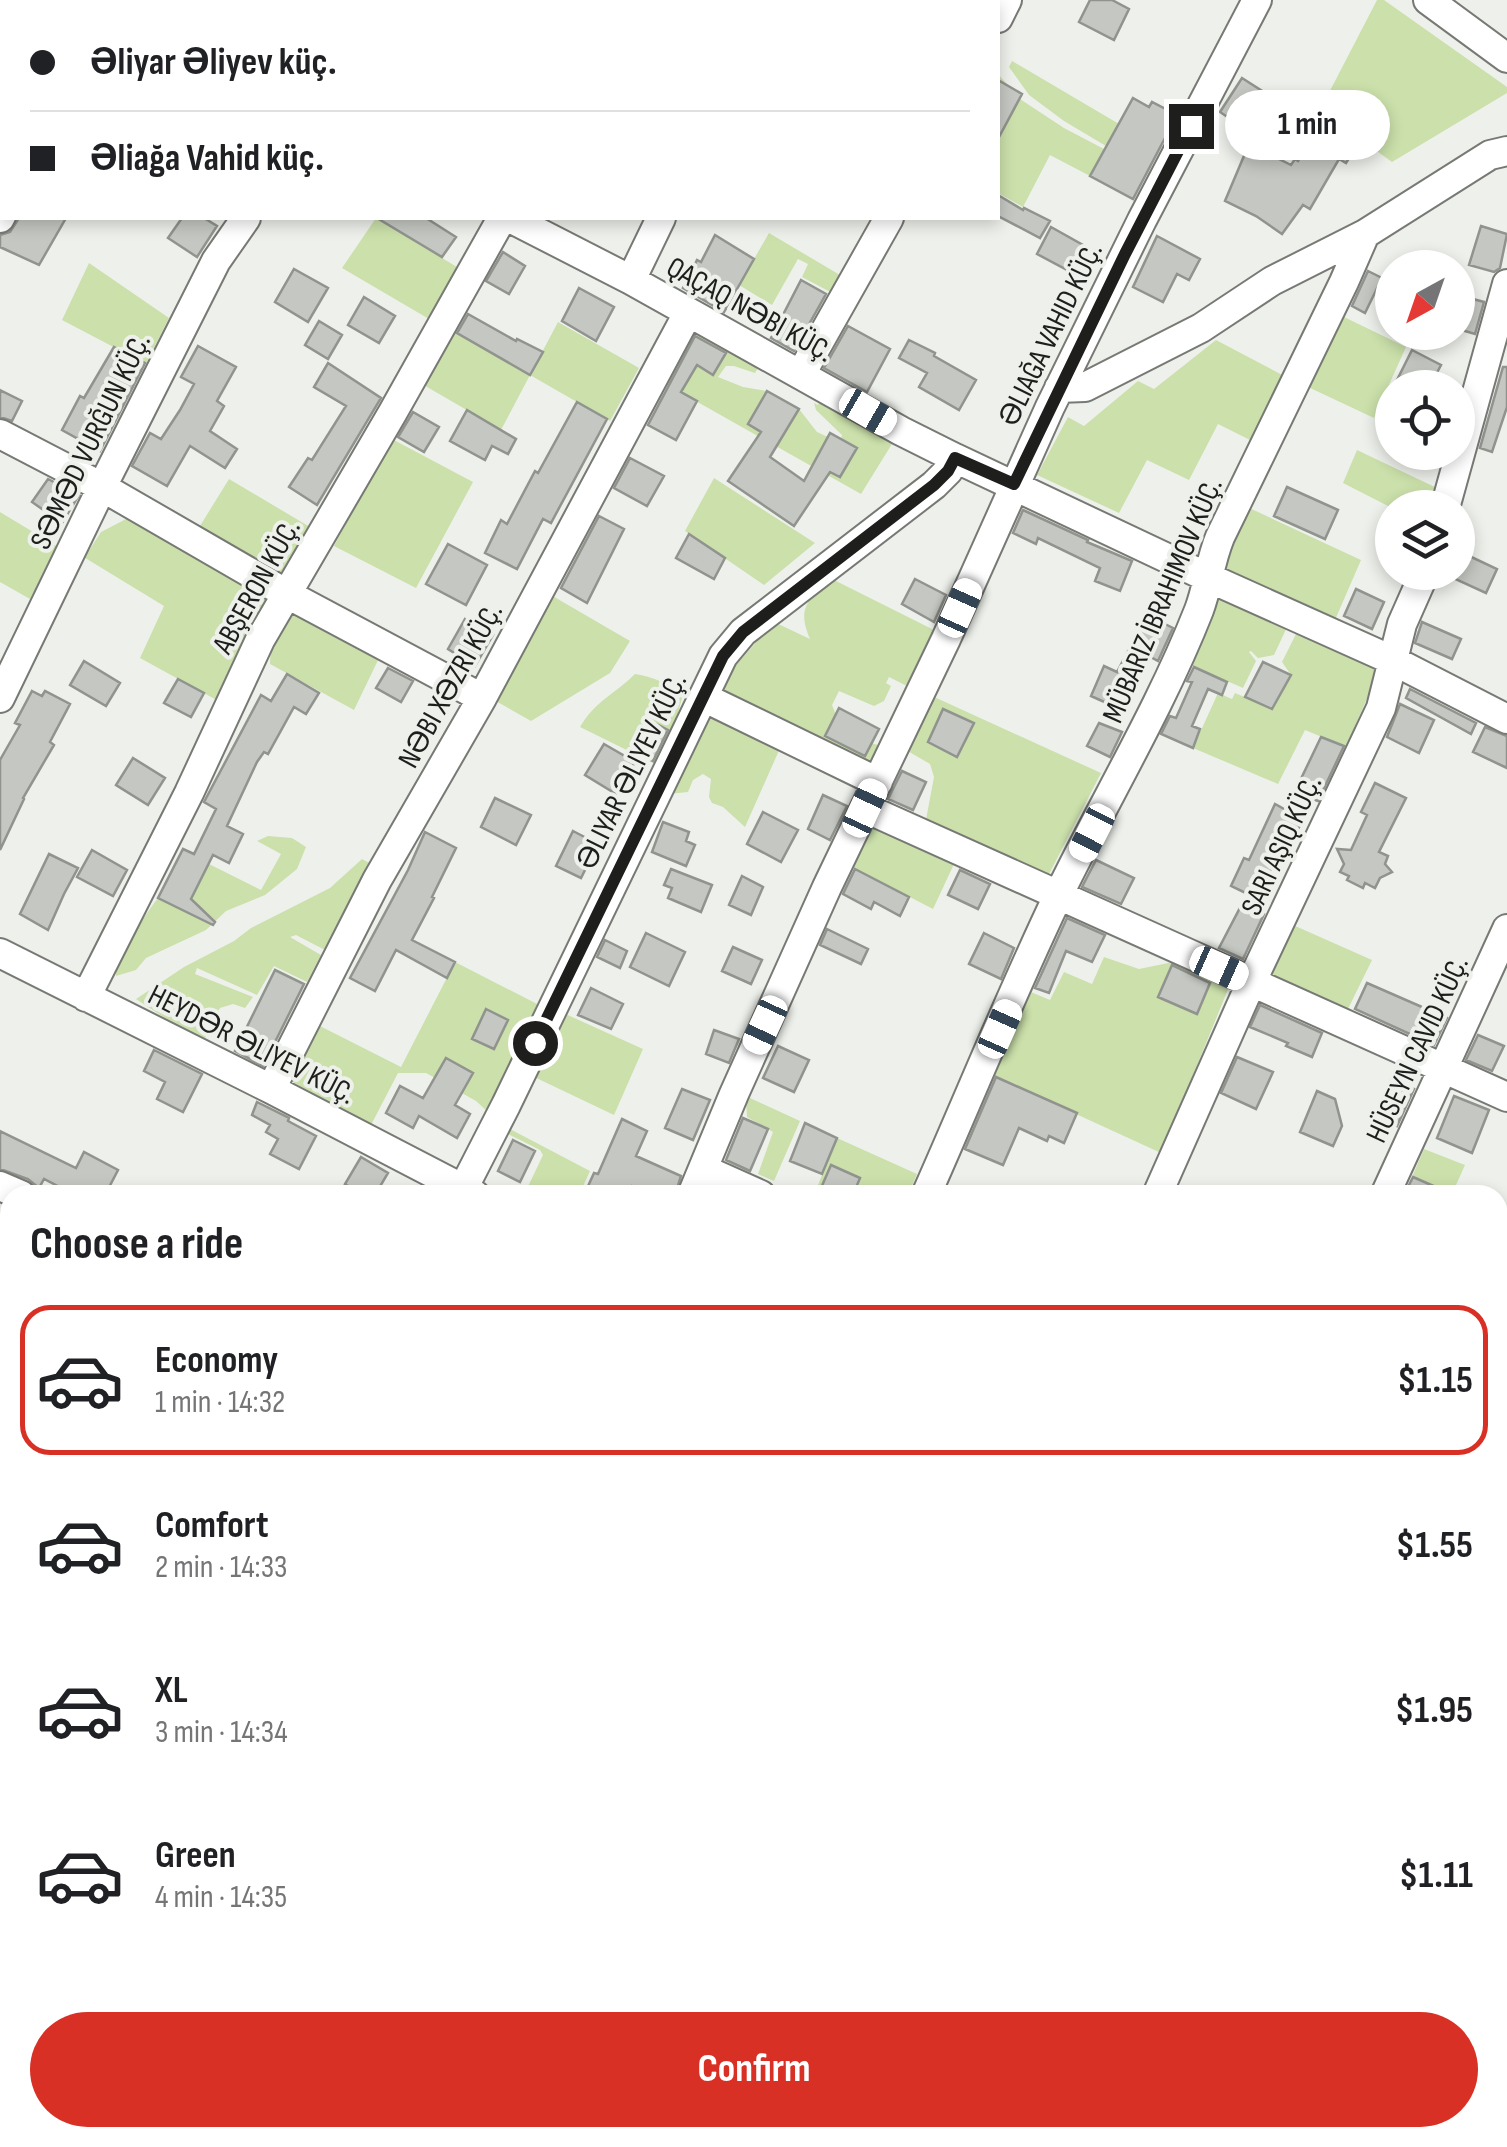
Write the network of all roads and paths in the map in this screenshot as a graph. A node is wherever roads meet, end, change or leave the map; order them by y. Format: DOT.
graph roads {
  1 [pos="1257,0"];
  2 [pos="1428,0"];
  3 [pos="1507,58"];
  4 [pos="1507,151"];
  5 [pos="245,220"];
  6 [pos="501,220"];
  7 [pos="514,220"];
  8 [pos="660,220"];
  9 [pos="888,220"];
  10 [pos="1365,234"];
  11 [pos="630,280"];
  12 [pos="1507,284"];
  13 [pos="688,312"];
  14 [pos="802,374"];
  15 [pos="1059,388"];
  16 [pos="0,434"];
  17 [pos="955,458"];
  18 [pos="1014,484"];
  19 [pos="102,487"];
  20 [pos="1450,490"];
  21 [pos="1208,577"];
  22 [pos="1416,590"];
  23 [pos="287,594"];
  24 [pos="1394,661"];
  25 [pos="703,697"];
  26 [pos="0,698"];
  27 [pos="482,698"];
  28 [pos="1507,719"];
  29 [pos="878,782"];
  30 [pos="865,808"];
  31 [pos="1058,896"];
  32 [pos="1507,929"];
  33 [pos="0,953"];
  34 [pos="1252,983"];
  35 [pos="86,996"];
  36 [pos="1443,1070"];
  37 [pos="271,1089"];
  38 [pos="1507,1097"];
  39 [pos="698,1182"];
  40 [pos="456,1185"];
  41 [pos="472,1185"];
  42 [pos="930,1185"];
  43 [pos="1161,1185"];
  44 [pos="1390,1185"];
  1 -- 15 [label="street, ƏLIAĞA VAHID KÜÇ."];
  2 -- 3 [label="street"];
  4 -- 10 [label="street"];
  5 -- 19 [label="street, SƏMƏD VURĞUN KÜÇ."];
  6 -- 23 [label="street, ABŞERON KÜÇ."];
  7 -- 11 [label="street, QAÇAQ NƏBI KÜÇ."];
  8 -- 11 [label="street"];
  9 -- 14 [label="street"];
  10 -- 15 [label="street"];
  10 -- 21 [label="street, MÜBARIZ İBRAHIMOV KÜÇ."];
  11 -- 13 [label="street, QAÇAQ NƏBI KÜÇ."];
  12 -- 20 [label="street"];
  13 -- 14 [label="street, QAÇAQ NƏBI KÜÇ."];
  13 -- 27 [label="street, NƏBI XƏZRI KÜÇ."];
  14 -- 17 [label="street, QAÇAQ NƏBI KÜÇ."];
  15 -- 18 [label="street, ƏLIAĞA VAHID KÜÇ."];
  16 -- 19 [label="street"];
  17 -- 18 [label="street, QAÇAQ NƏBI KÜÇ."];
  17 -- 25 [label="street, ƏLIYAR ƏLIYEV KÜÇ."];
  18 -- 21 [label="street, QAÇAQ NƏBI KÜÇ."];
  18 -- 29 [label="street, ƏLIAĞA VAHID KÜÇ."];
  19 -- 23 [label="street"];
  19 -- 26 [label="street, SƏMƏD VURĞUN KÜÇ."];
  21 -- 24 [label="street, QAÇAQ NƏBI KÜÇ."];
  21 -- 31 [label="street, MÜBARIZ İBRAHIMOV KÜÇ."];
  22 -- 24 [label="street"];
  23 -- 27 [label="street"];
  23 -- 35 [label="street, ABŞERON KÜÇ."];
  24 -- 28 [label="street, QAÇAQ NƏBI KÜÇ."];
  24 -- 34 [label="street"];
  25 -- 29 [label="street"];
  25 -- 41 [label="street, ƏLIYAR ƏLIYEV KÜÇ."];
  27 -- 37 [label="street, NƏBI XƏZRI KÜÇ."];
  29 -- 30 [label="street, ƏLIAĞA VAHID KÜÇ."];
  30 -- 31 [label="street"];
  30 -- 39 [label="street, ƏLIAĞA VAHID KÜÇ."];
  31 -- 34 [label="street"];
  31 -- 42 [label="street, MÜBARIZ İBRAHIMOV KÜÇ."];
  32 -- 36 [label="street, HÜSEYN CAVID KÜÇ."];
  33 -- 35 [label="street, HEYDƏR ƏLIYEV KÜÇ."];
  34 -- 36 [label="street"];
  34 -- 43 [label="street"];
  35 -- 37 [label="street, HEYDƏR ƏLIYEV KÜÇ."];
  36 -- 38 [label="street"];
  36 -- 44 [label="street, HÜSEYN CAVID KÜÇ."];
  37 -- 40 [label="street, HEYDƏR ƏLIYEV KÜÇ."];
}
